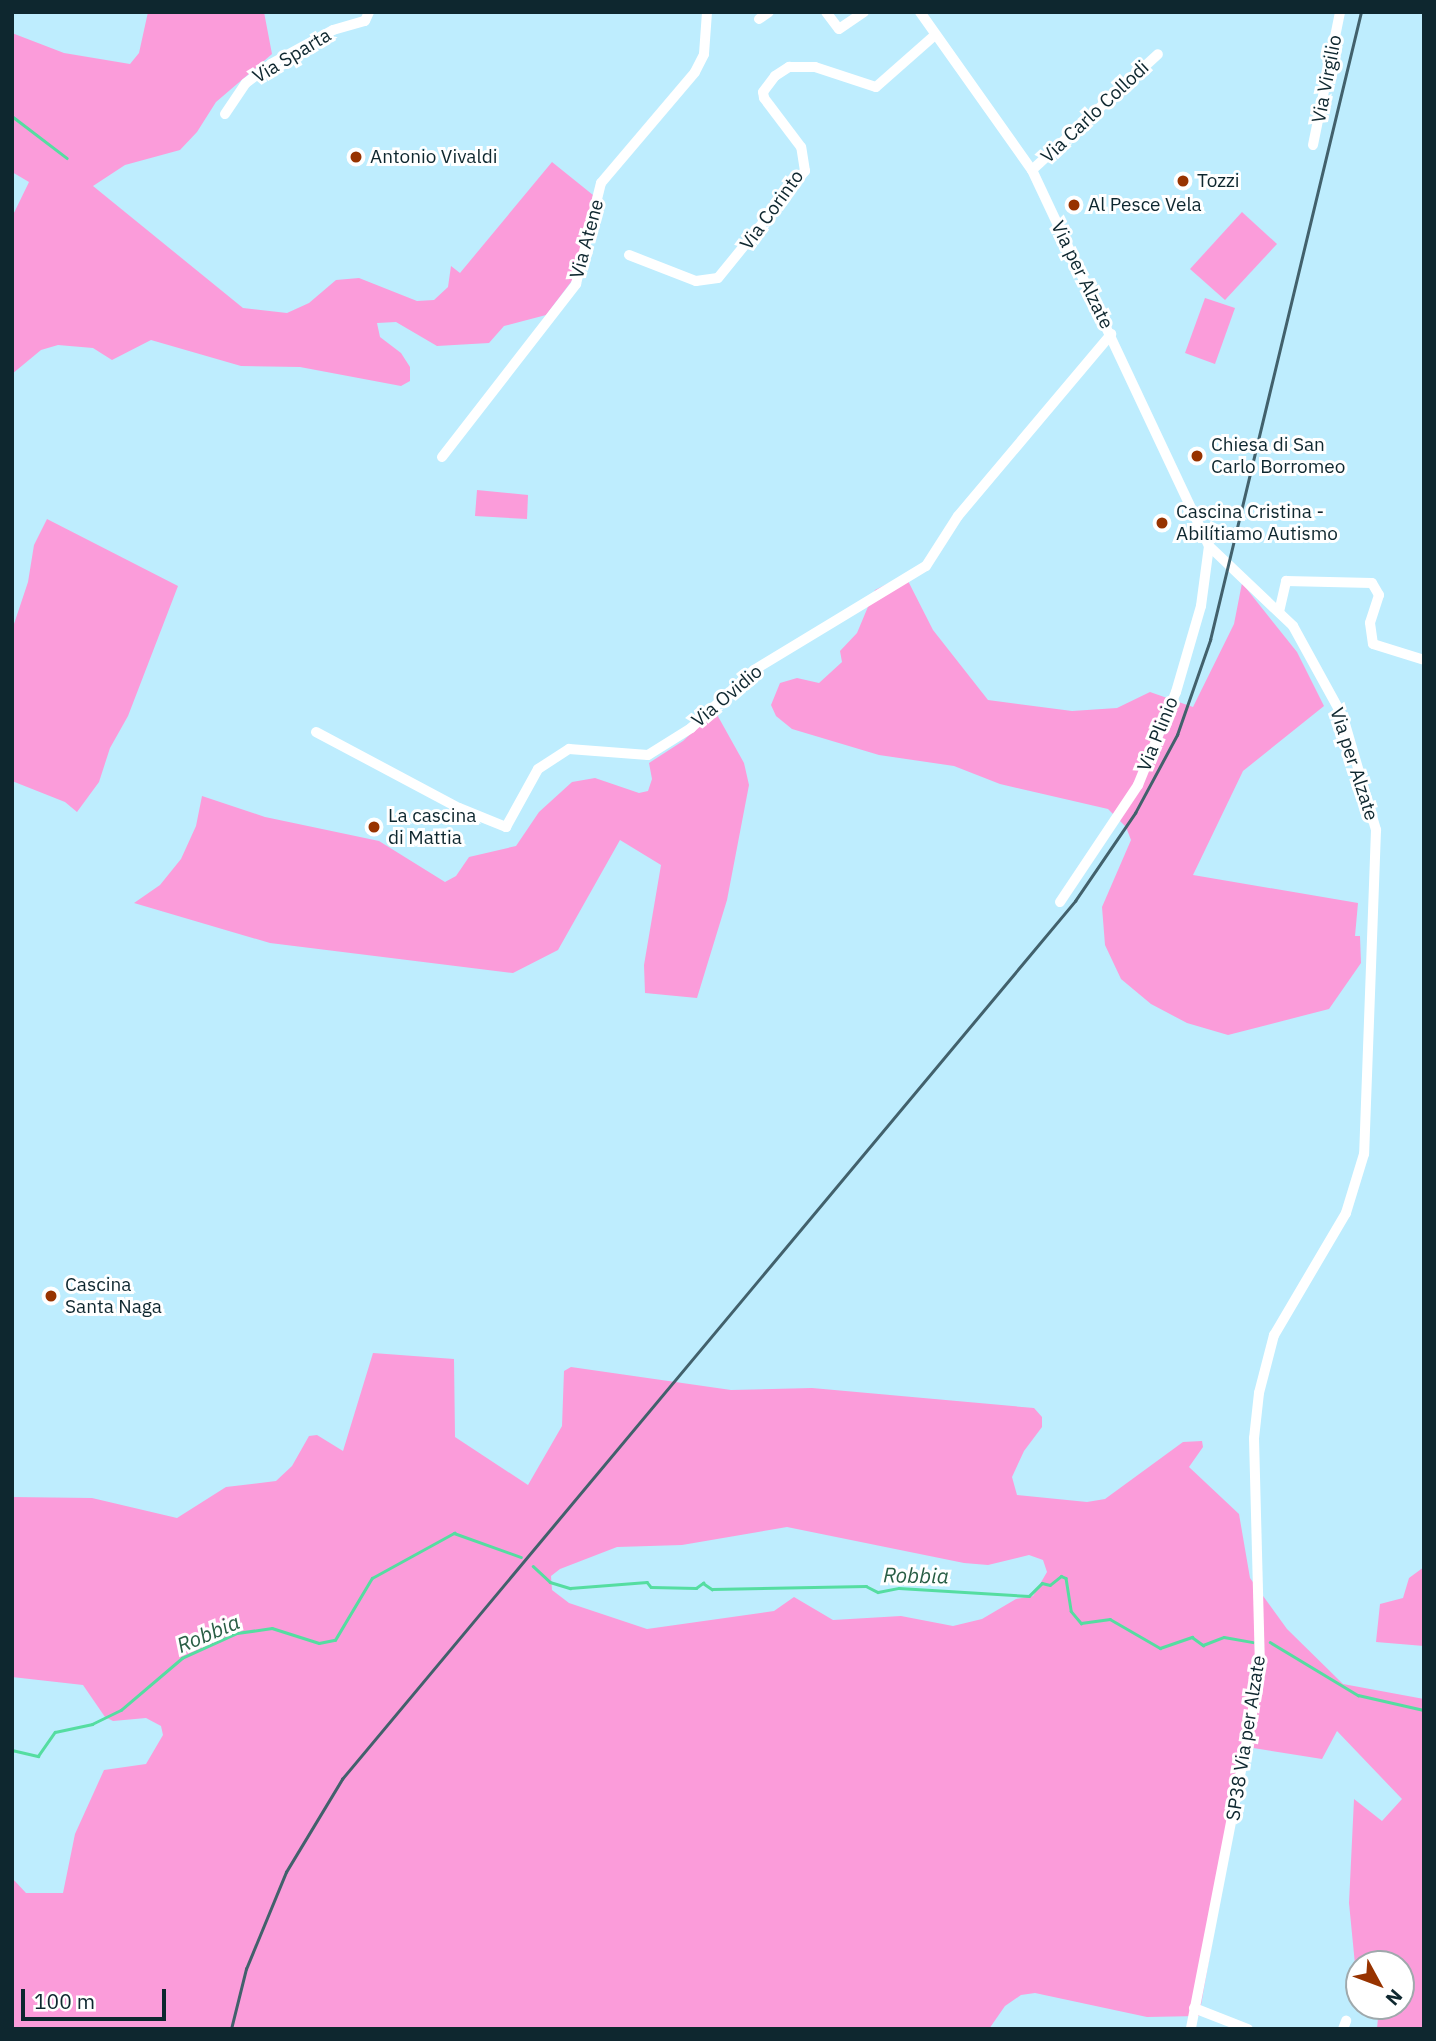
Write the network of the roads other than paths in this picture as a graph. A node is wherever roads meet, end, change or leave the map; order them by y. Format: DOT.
graph roads {
  1 [pos="369,12"];
  2 [pos="706,12"];
  3 [pos="826,12"];
  4 [pos="864,12"];
  5 [pos="920,12"];
  6 [pos="1340,12"];
  7 [pos="935,35"];
  8 [pos="1158,54"];
  9 [pos="225,114"];
  10 [pos="1314,145"];
  11 [pos="1032,170"];
  12 [pos="629,255"];
  13 [pos="1111,334"];
  14 [pos="442,457"];
  15 [pos="1209,546"];
  16 [pos="1279,612"];
  17 [pos="1424,660"];
  18 [pos="316,732"];
  19 [pos="1060,902"];
  20 [pos="1266,1361"];
  21 [pos="1194,2008"];
  22 [pos="1191,2029"];
  23 [pos="1248,2029"];
  1 -- 9 [label="street, Via Sparta"];
  2 -- 14 [label="street, Via Atene"];
  3 -- 4 [label="street"];
  5 -- 7 [label="street, Via per Alzate"];
  6 -- 10 [label="street, Via Virgilio"];
  7 -- 11 [label="street, Via per Alzate"];
  7 -- 12 [label="street, Via Corinto"];
  8 -- 11 [label="street, Via Carlo Collodi"];
  11 -- 13 [label="street, Via per Alzate"];
  13 -- 15 [label="street, Via per Alzate"];
  13 -- 18 [label="street, Via Ovidio"];
  15 -- 16 [label="street, Via per Alzate"];
  15 -- 19 [label="street, Via Plinio"];
  16 -- 17 [label="street"];
  16 -- 20 [label="street, Via per Alzate"];
  20 -- 21 [label="street, SP38 Via per Alzate"];
  21 -- 22 [label="street, SP38 Via per Alzate"];
  21 -- 23 [label="street"];
}
